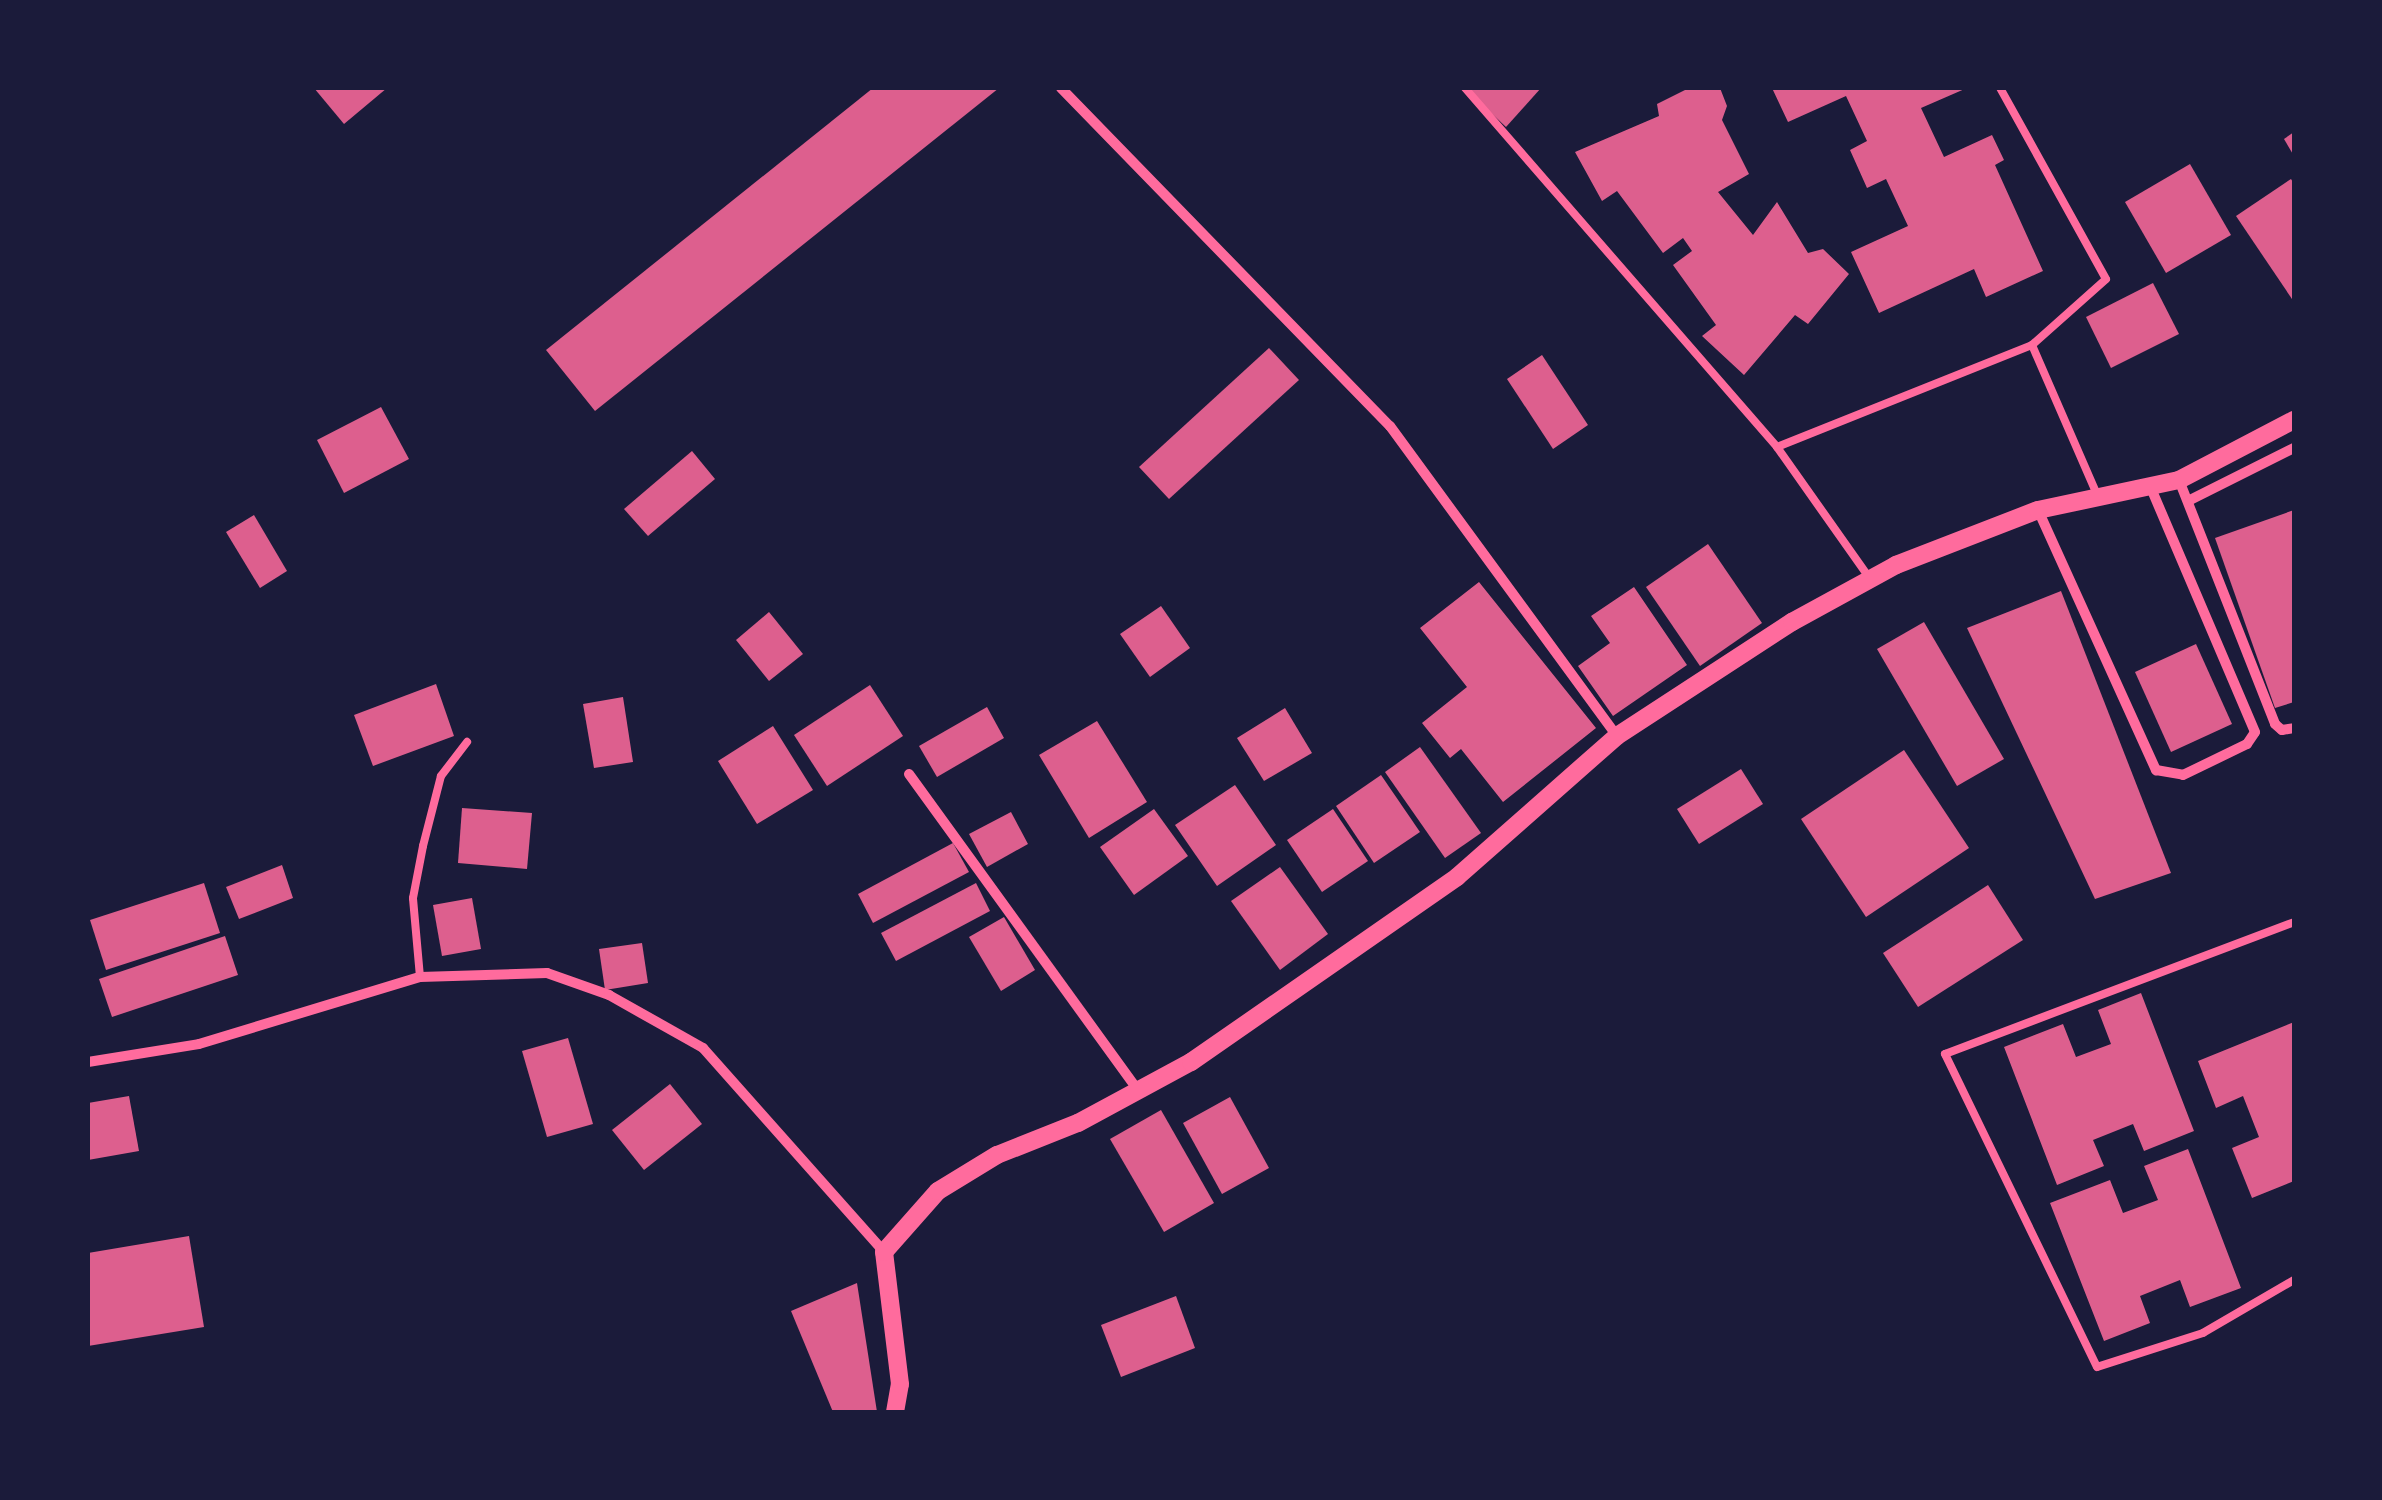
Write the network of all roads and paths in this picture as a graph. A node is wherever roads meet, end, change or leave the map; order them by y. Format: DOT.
graph roads {
  1 [pos="1061,88"];
  2 [pos="1465,88"];
  3 [pos="2000,88"];
  4 [pos="2032,345"];
  5 [pos="2294,420"];
  6 [pos="1777,448"];
  7 [pos="2294,448"];
  8 [pos="2179,480"];
  9 [pos="2150,486"];
  10 [pos="2098,497"];
  11 [pos="2188,502"];
  12 [pos="2038,510"];
  13 [pos="1870,579"];
  14 [pos="2294,728"];
  15 [pos="1618,736"];
  16 [pos="466,742"];
  17 [pos="909,774"];
  18 [pos="2294,922"];
  19 [pos="420,977"];
  20 [pos="88,1062"];
  21 [pos="1138,1090"];
  22 [pos="884,1252"];
  23 [pos="2294,1280"];
  24 [pos="895,1412"];
  1 -- 15 [label="street"];
  2 -- 6 [label="lane"];
  3 -- 4 [label="lane"];
  4 -- 6 [label="lane"];
  4 -- 10 [label="lane"];
  5 -- 8 [label="street"];
  6 -- 13 [label="lane"];
  7 -- 11 [label="street"];
  8 -- 9 [label="street"];
  8 -- 11 [label="street"];
  9 -- 10 [label="street"];
  9 -- 12 [label="street"];
  10 -- 12 [label="street"];
  11 -- 14 [label="street"];
  12 -- 13 [label="street"];
  13 -- 15 [label="street"];
  15 -- 21 [label="street"];
  16 -- 19 [label="lane"];
  17 -- 21 [label="street"];
  18 -- 23 [label="lane"];
  19 -- 20 [label="street"];
  19 -- 22 [label="street"];
  21 -- 22 [label="street"];
  22 -- 24 [label="street"];
}
